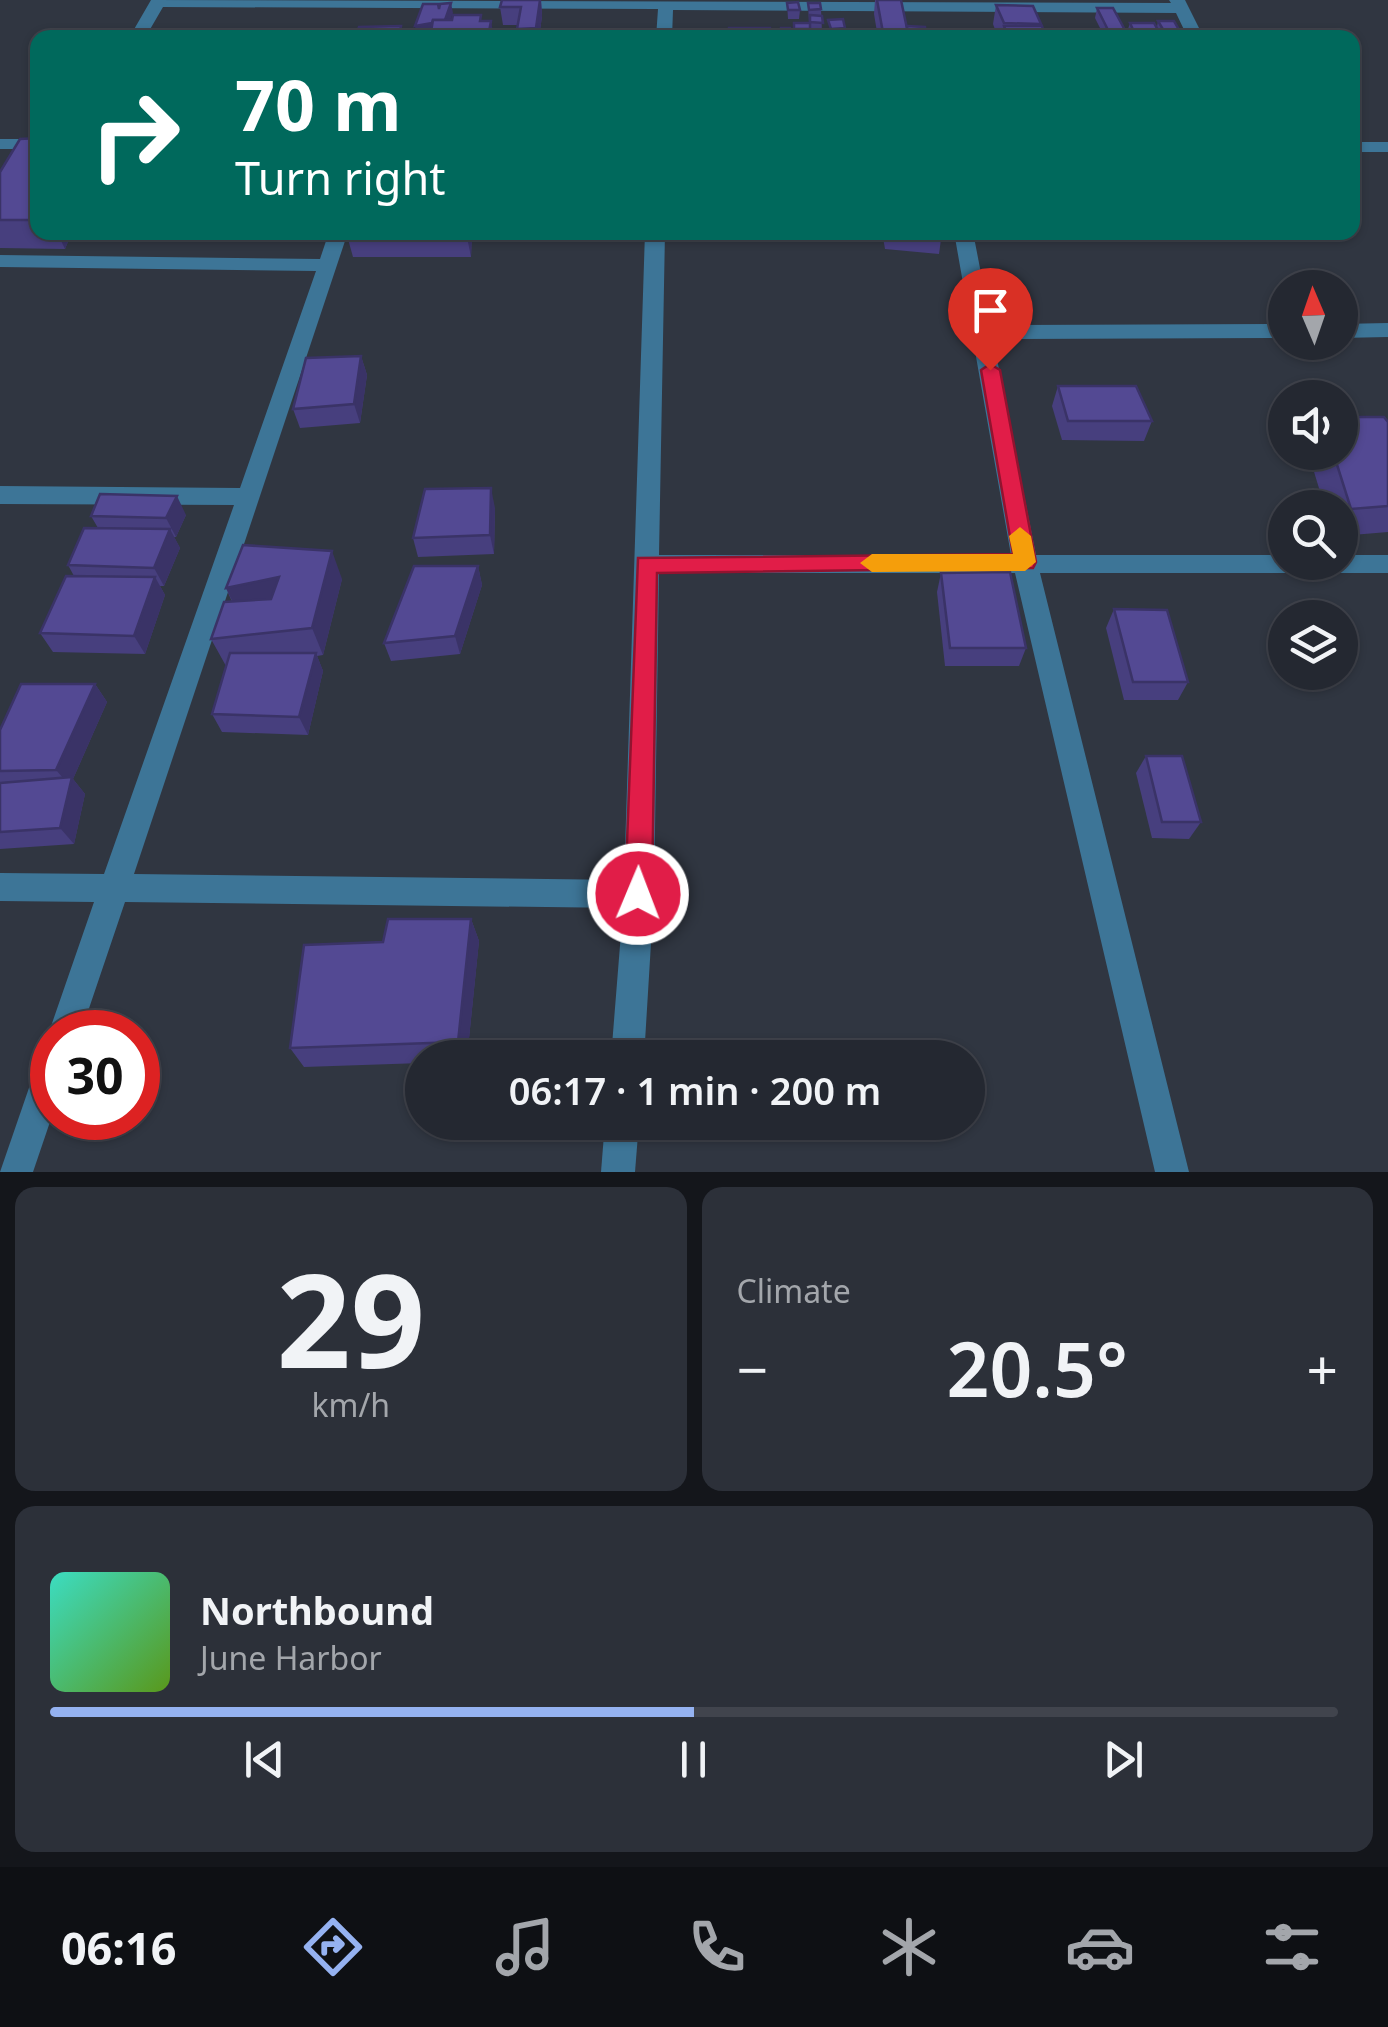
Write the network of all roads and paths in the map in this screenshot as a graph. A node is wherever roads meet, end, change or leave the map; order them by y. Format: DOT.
graph roads {
  1 [pos="159,1"];
  2 [pos="666,2"];
  3 [pos="1179,4"];
  4 [pos="142,30"];
  5 [pos="664,30"];
  6 [pos="1192,30"];
  7 [pos="0,144"];
  8 [pos="30,144"];
  9 [pos="1360,146"];
  10 [pos="1388,147"];
  11 [pos="336,240"];
  12 [pos="655,240"];
  13 [pos="965,240"];
  14 [pos="0,262"];
  15 [pos="328,265"];
  16 [pos="1358,330"];
  17 [pos="1388,330"];
  18 [pos="1268,331"];
  19 [pos="984,332"];
  20 [pos="0,495"];
  21 [pos="249,497"];
  22 [pos="1025,562"];
  23 [pos="646,564"];
  24 [pos="1388,564"];
  25 [pos="0,887"];
  26 [pos="115,888"];
  27 [pos="638,894"];
  28 [pos="73,1010"];
  29 [pos="627,1040"];
  30 [pos="30,1132"];
  31 [pos="621,1140"];
  32 [pos="16,1172"];
  33 [pos="618,1172"];
  34 [pos="1172,1172"];
  1 -- 2 [label="street"];
  1 -- 4 [label="street"];
  2 -- 3 [label="street"];
  2 -- 5 [label="street"];
  3 -- 6 [label="street"];
  7 -- 8 [label="street"];
  9 -- 10 [label="street"];
  11 -- 15 [label="street"];
  12 -- 23 [label="street"];
  13 -- 19 [label="street"];
  14 -- 15 [label="street"];
  15 -- 21 [label="street"];
  16 -- 17 [label="street"];
  18 -- 19 [label="street"];
  19 -- 22 [label="street"];
  20 -- 21 [label="street"];
  21 -- 26 [label="street"];
  22 -- 23 [label="street"];
  22 -- 24 [label="street"];
  22 -- 34 [label="street"];
  23 -- 27 [label="street"];
  25 -- 26 [label="street"];
  26 -- 27 [label="street"];
  26 -- 28 [label="street"];
  27 -- 29 [label="street"];
  30 -- 32 [label="street"];
  31 -- 33 [label="street"];
}
